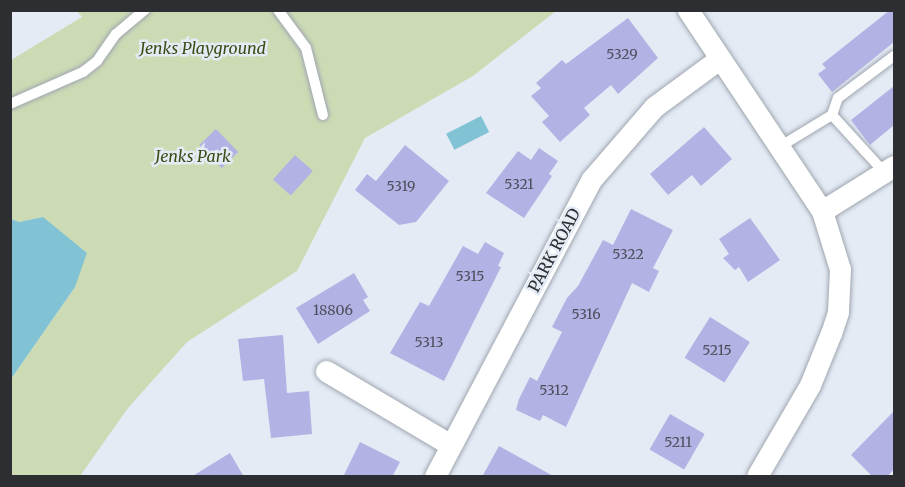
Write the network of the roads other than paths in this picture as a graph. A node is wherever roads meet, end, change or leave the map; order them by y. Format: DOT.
graph roads {
  1 [pos="145,10"];
  2 [pos="278,10"];
  3 [pos="688,10"];
  4 [pos="894,56"];
  5 [pos="719,59"];
  6 [pos="10,104"];
  7 [pos="323,115"];
  8 [pos="832,115"];
  9 [pos="781,146"];
  10 [pos="889,169"];
  11 [pos="822,211"];
  12 [pos="326,370"];
  13 [pos="449,444"];
  14 [pos="435,477"];
  15 [pos="757,477"];
  1 -- 6 [label="lane"];
  2 -- 7 [label="lane"];
  3 -- 5 [label="street"];
  4 -- 8 [label="lane"];
  5 -- 9 [label="street"];
  5 -- 13 [label="street, PARK ROAD"];
  8 -- 9 [label="lane"];
  8 -- 10 [label="lane"];
  9 -- 11 [label="street"];
  10 -- 11 [label="street"];
  11 -- 15 [label="street"];
  12 -- 13 [label="street"];
  13 -- 14 [label="street, PARK ROAD"];
}
